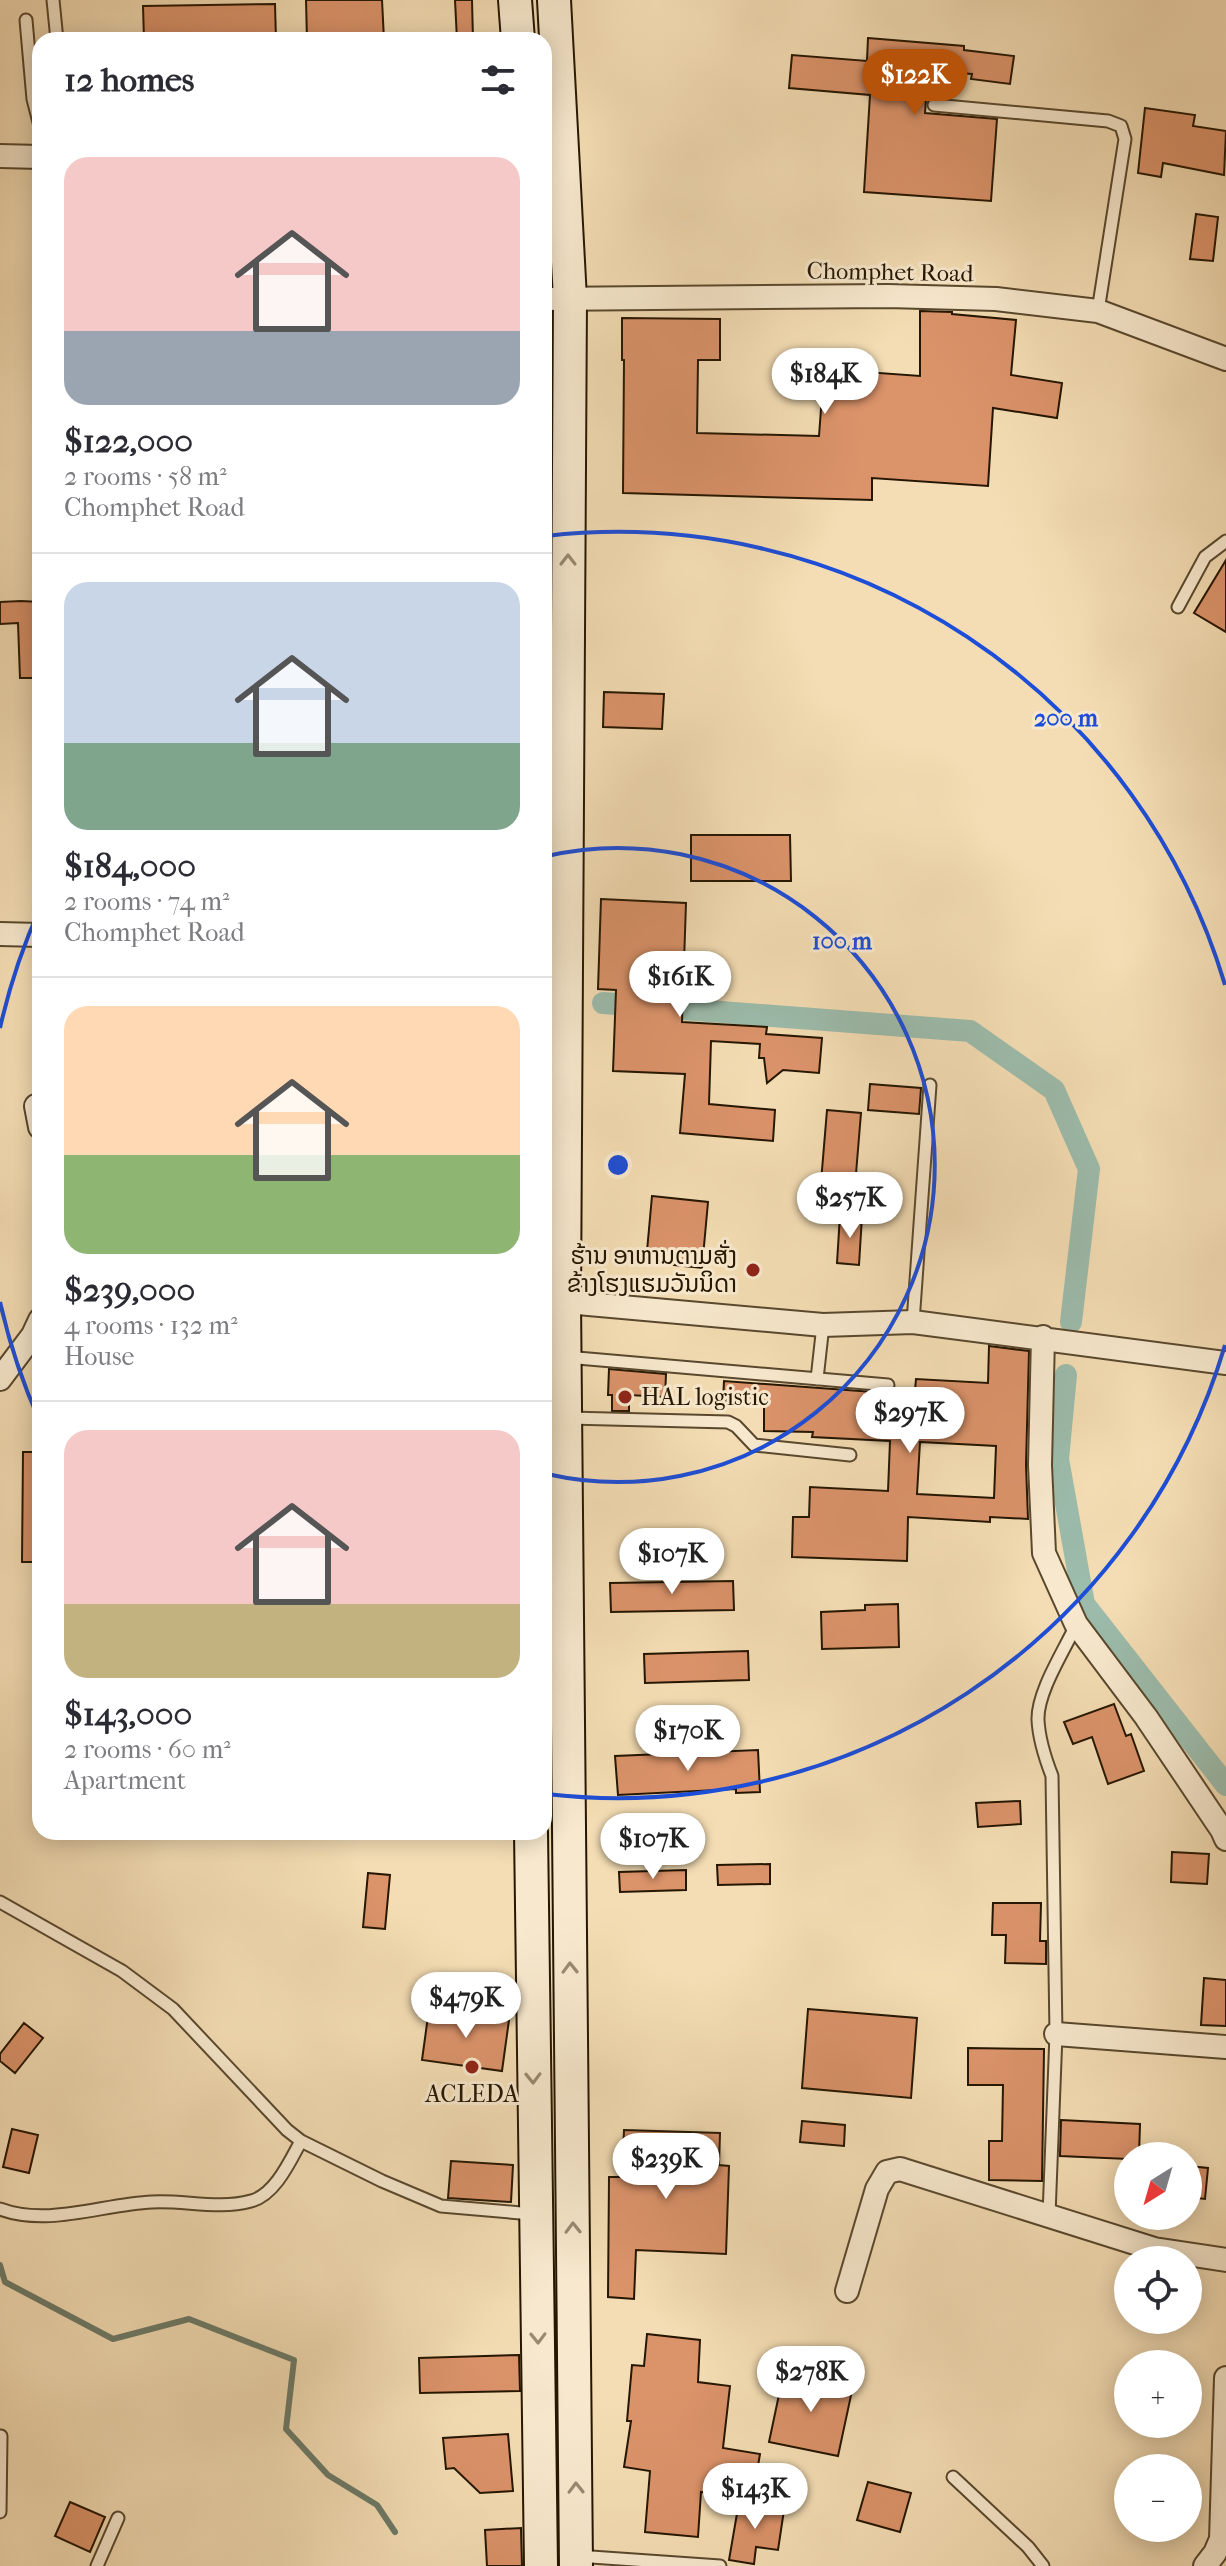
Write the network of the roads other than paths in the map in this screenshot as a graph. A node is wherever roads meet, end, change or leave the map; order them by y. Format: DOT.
graph roads {
  1 [pos="53,0"];
  2 [pos="515,0"];
  3 [pos="554,0"];
  4 [pos="26,20"];
  5 [pos="56,32"];
  6 [pos="517,32"];
  7 [pos="32,88"];
  8 [pos="934,105"];
  9 [pos="0,156"];
  10 [pos="32,157"];
  11 [pos="557,299"];
  12 [pos="1098,311"];
  13 [pos="1226,359"];
  14 [pos="1226,541"];
  15 [pos="1178,607"];
  16 [pos="0,934"];
  17 [pos="32,935"];
  18 [pos="930,1085"];
  19 [pos="554,1301"];
  20 [pos="913,1322"];
  21 [pos="823,1325"];
  22 [pos="32,1336"];
  23 [pos="1043,1337"];
  24 [pos="564,1357"];
  25 [pos="1226,1363"];
  26 [pos="0,1379"];
  27 [pos="817,1379"];
  28 [pos="888,1385"];
  29 [pos="565,1418"];
  30 [pos="850,1455"];
  31 [pos="1076,1624"];
  32 [pos="1225,1834"];
  33 [pos="531,1840"];
  34 [pos="0,1902"];
  35 [pos="1056,2034"];
  36 [pos="1226,2047"];
  37 [pos="301,2141"];
  38 [pos="0,2209"];
  39 [pos="536,2214"];
  40 [pos="1049,2215"];
  41 [pos="1226,2260"];
  42 [pos="847,2291"];
  43 [pos="1226,2378"];
  44 [pos="1,2436"];
  45 [pos="953,2477"];
  46 [pos="0,2512"];
  47 [pos="118,2518"];
  48 [pos="576,2561"];
  49 [pos="97,2566"];
  50 [pos="541,2566"];
  51 [pos="720,2566"];
  52 [pos="1043,2566"];
  53 [pos="1205,2566"];
  1 -- 5 [label="lane"];
  2 -- 6 [label="main road"];
  3 -- 11 [label="main road"];
  4 -- 7 [label="lane"];
  8 -- 12 [label="lane"];
  9 -- 10 [label="street"];
  11 -- 12 [label="street, Chomphet Road"];
  19 -- 11 [label="main road, one-way"];
  12 -- 13 [label="street, Chomphet Road"];
  14 -- 15 [label="lane"];
  16 -- 17 [label="street"];
  18 -- 20 [label="lane"];
  19 -- 21 [label="street"];
  19 -- 24 [label="main road"];
  20 -- 21 [label="street"];
  20 -- 23 [label="street"];
  21 -- 27 [label="lane"];
  22 -- 26 [label="street"];
  23 -- 25 [label="street"];
  23 -- 31 [label="street"];
  24 -- 27 [label="lane"];
  24 -- 29 [label="main road"];
  27 -- 28 [label="lane"];
  29 -- 30 [label="lane"];
  48 -- 29 [label="main road, one-way"];
  31 -- 32 [label="street"];
  31 -- 35 [label="lane"];
  33 -- 39 [label="main road, one-way"];
  34 -- 37 [label="lane"];
  35 -- 36 [label="street"];
  35 -- 40 [label="lane"];
  37 -- 38 [label="lane"];
  37 -- 39 [label="lane"];
  39 -- 50 [label="main road, one-way"];
  40 -- 41 [label="street"];
  40 -- 42 [label="street"];
  43 -- 53 [label="street"];
  44 -- 46 [label="lane"];
  45 -- 52 [label="lane"];
  47 -- 49 [label="lane"];
  48 -- 51 [label="lane"];
}
